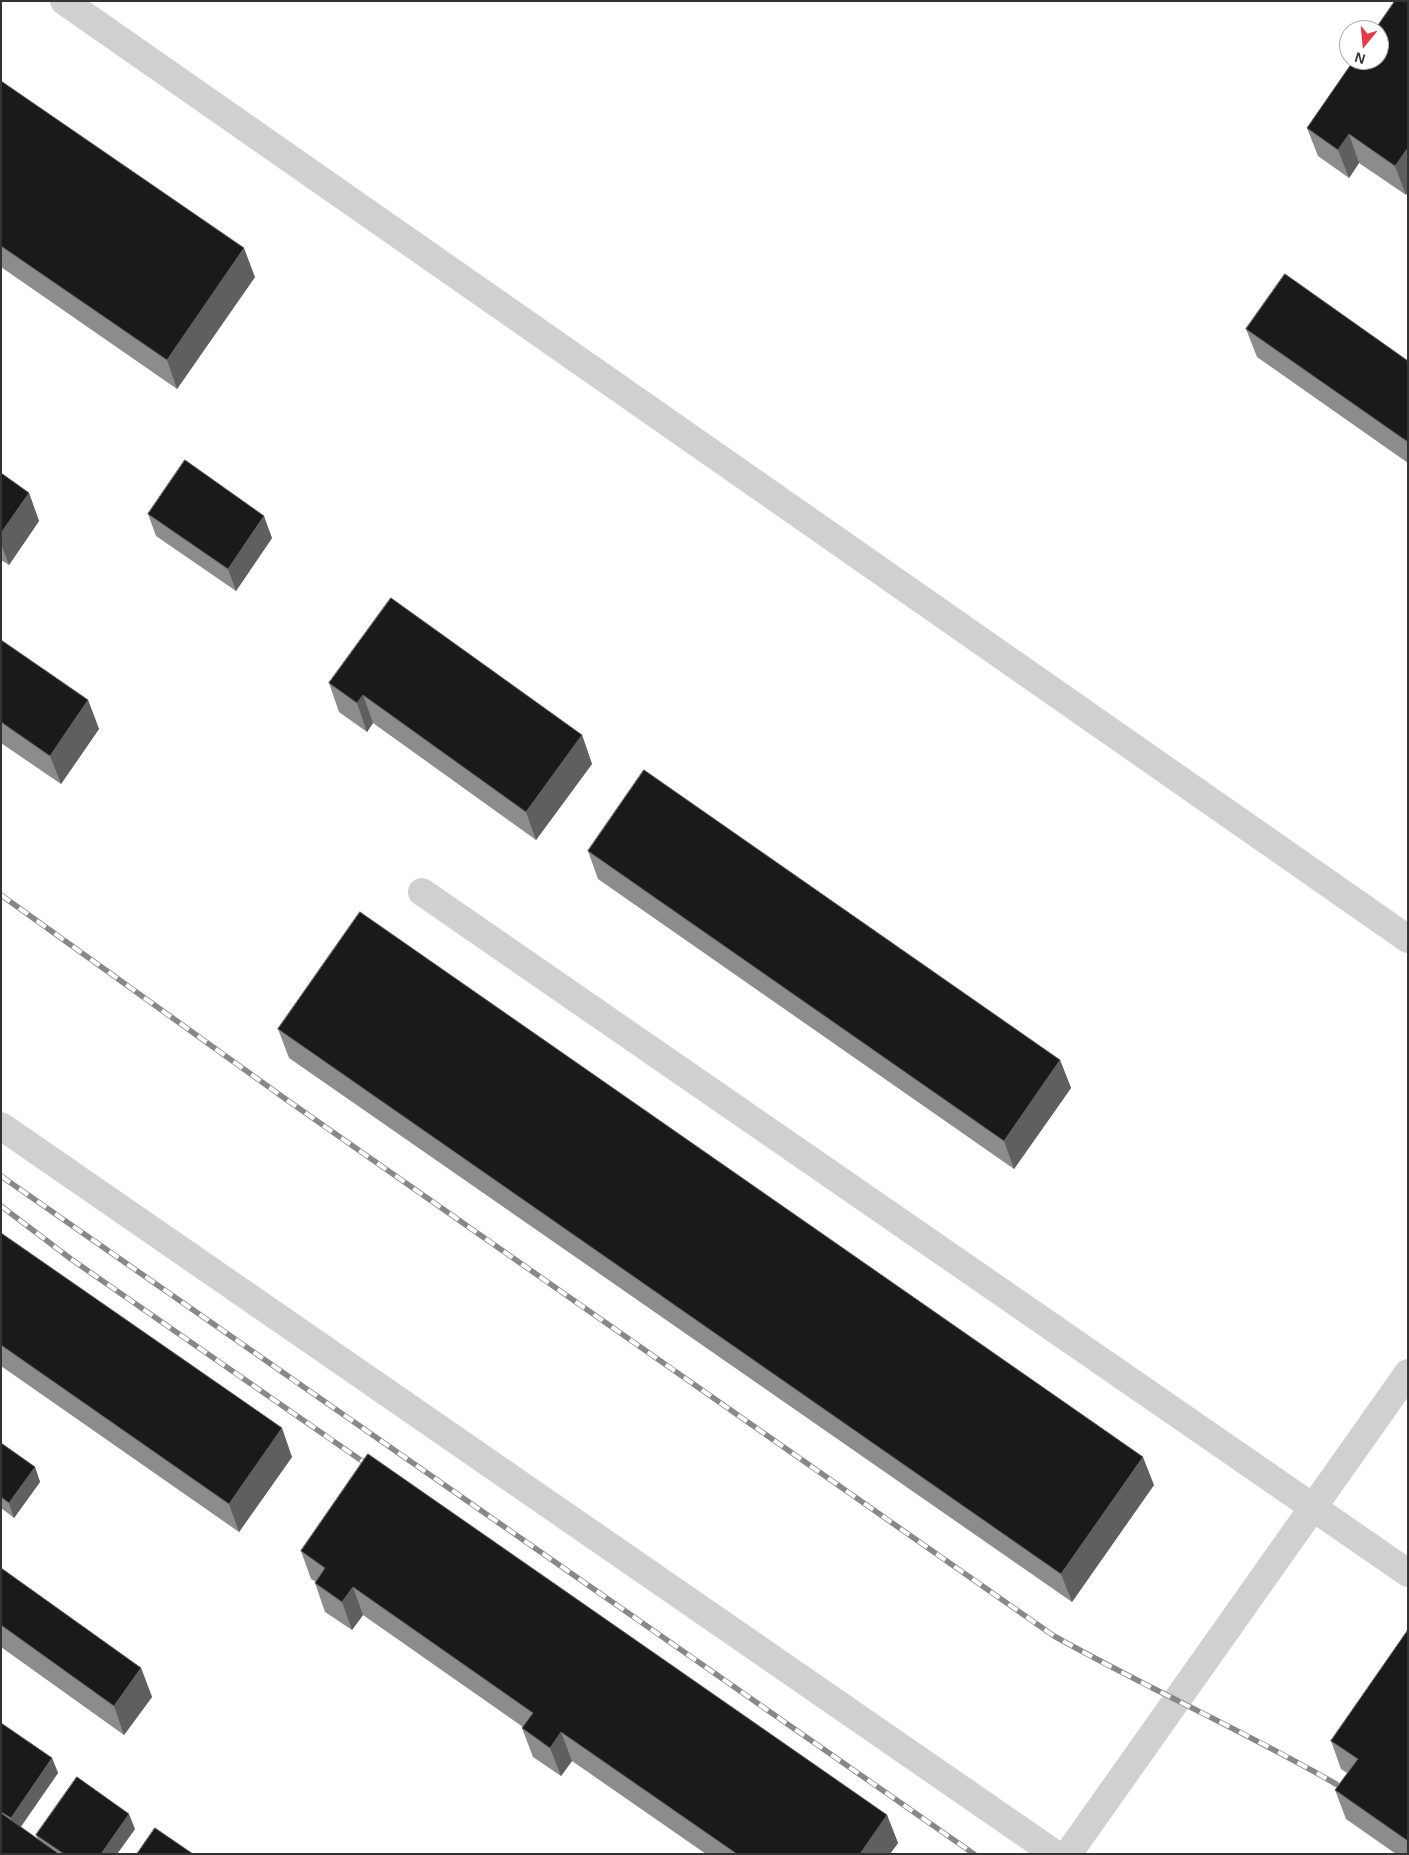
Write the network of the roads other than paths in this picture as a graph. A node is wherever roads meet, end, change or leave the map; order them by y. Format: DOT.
graph roads {
  1 [pos="64,1"];
  2 [pos="422,892"];
  3 [pos="1408,939"];
  4 [pos="1,1126"];
  5 [pos="1408,1373"];
  6 [pos="1312,1508"];
  7 [pos="1408,1574"];
  8 [pos="1056,1854"];
  9 [pos="1068,1854"];
  1 -- 3 [label="lane"];
  2 -- 6 [label="lane"];
  4 -- 8 [label="lane"];
  5 -- 6 [label="lane"];
  6 -- 7 [label="lane"];
  6 -- 9 [label="lane"];
}
